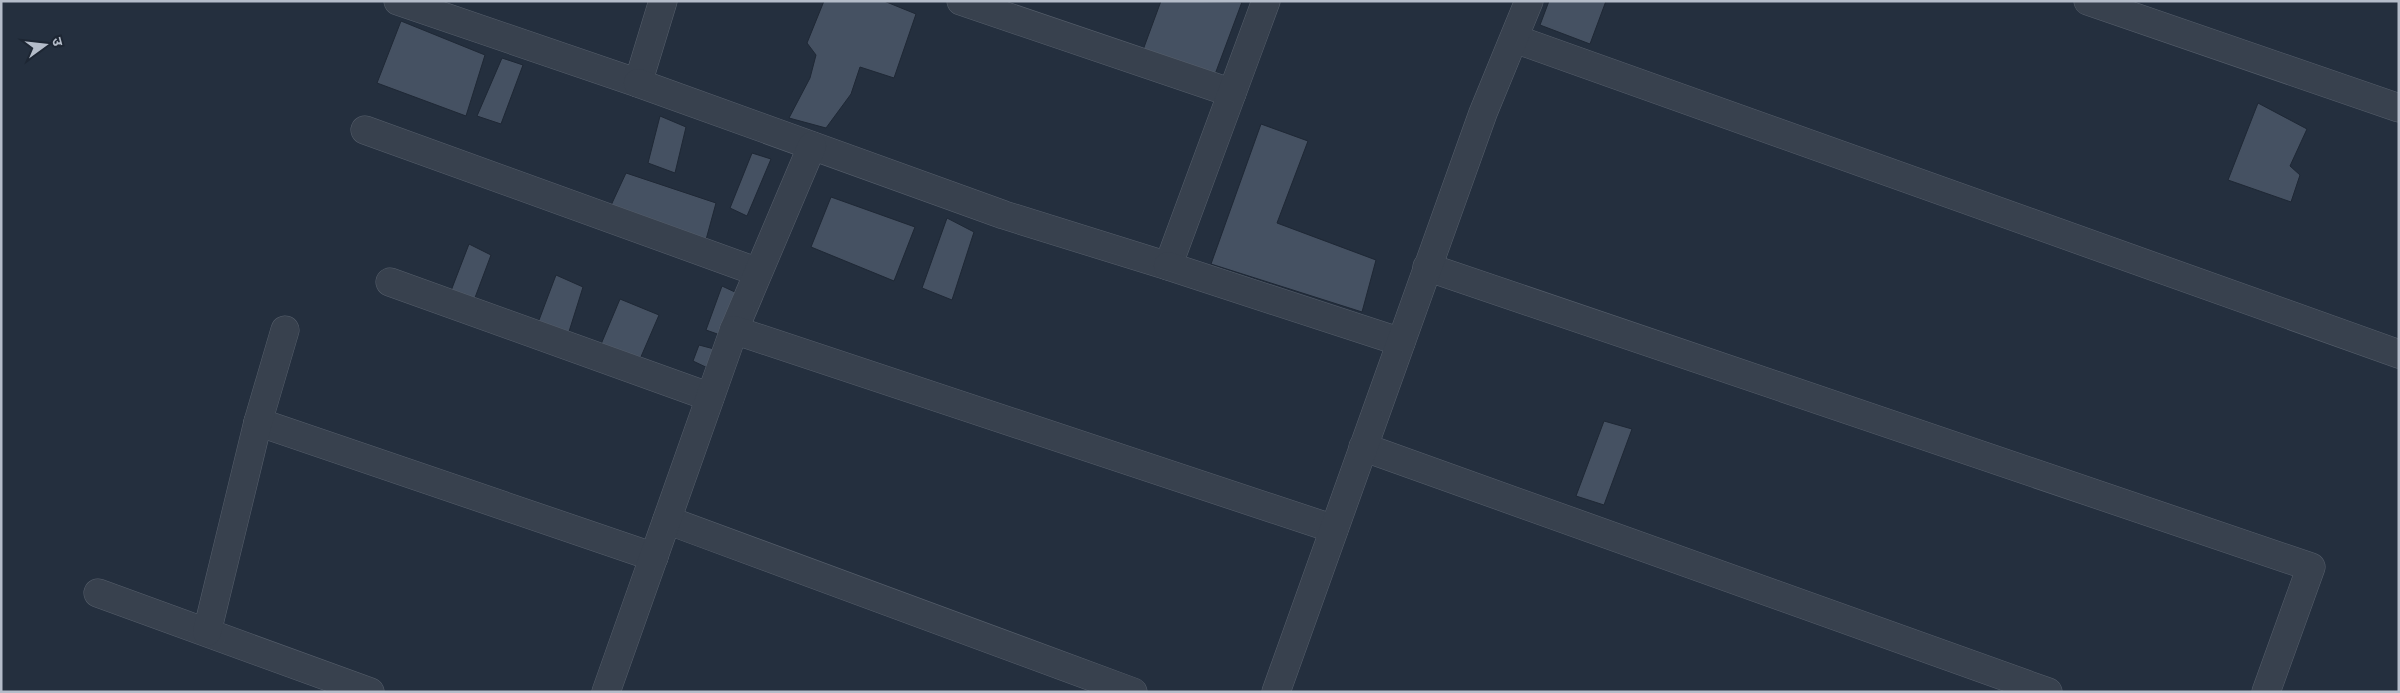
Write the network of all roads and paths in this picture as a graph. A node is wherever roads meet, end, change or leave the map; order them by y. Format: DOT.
graph roads {
  1 [pos="398,1"];
  2 [pos="663,1"];
  3 [pos="961,1"];
  4 [pos="1266,1"];
  5 [pos="1529,1"];
  6 [pos="2088,1"];
  7 [pos="1515,39"];
  8 [pos="638,83"];
  9 [pos="1232,93"];
  10 [pos="2399,108"];
  11 [pos="365,130"];
  12 [pos="812,146"];
  13 [pos="1168,266"];
  14 [pos="1427,267"];
  15 [pos="758,272"];
  16 [pos="390,282"];
  17 [pos="285,330"];
  18 [pos="734,330"];
  19 [pos="1401,342"];
  20 [pos="2399,354"];
  21 [pos="710,397"];
  22 [pos="258,422"];
  23 [pos="1363,447"];
  24 [pos="667,520"];
  25 [pos="1334,530"];
  26 [pos="654,557"];
  27 [pos="98,593"];
  28 [pos="207,632"];
  29 [pos="370,692"];
  30 [pos="606,692"];
  31 [pos="1134,692"];
  32 [pos="1276,692"];
  33 [pos="2048,692"];
  34 [pos="2266,692"];
  1 -- 8 [label="street"];
  2 -- 8 [label="street"];
  3 -- 9 [label="street"];
  4 -- 9 [label="street"];
  5 -- 7 [label="street"];
  6 -- 10 [label="street"];
  7 -- 14 [label="street"];
  7 -- 20 [label="street"];
  8 -- 12 [label="street"];
  9 -- 13 [label="street"];
  11 -- 15 [label="street"];
  12 -- 13 [label="street"];
  12 -- 15 [label="street"];
  13 -- 19 [label="street"];
  14 -- 19 [label="street"];
  14 -- 34 [label="street"];
  15 -- 18 [label="street"];
  16 -- 21 [label="street"];
  17 -- 22 [label="street"];
  18 -- 21 [label="street"];
  18 -- 25 [label="street"];
  19 -- 23 [label="street"];
  21 -- 24 [label="street"];
  22 -- 26 [label="street"];
  22 -- 28 [label="street"];
  23 -- 25 [label="street"];
  23 -- 33 [label="street"];
  24 -- 26 [label="street"];
  24 -- 31 [label="street"];
  25 -- 32 [label="street"];
  26 -- 30 [label="street"];
  27 -- 28 [label="street"];
  28 -- 29 [label="street"];
}
